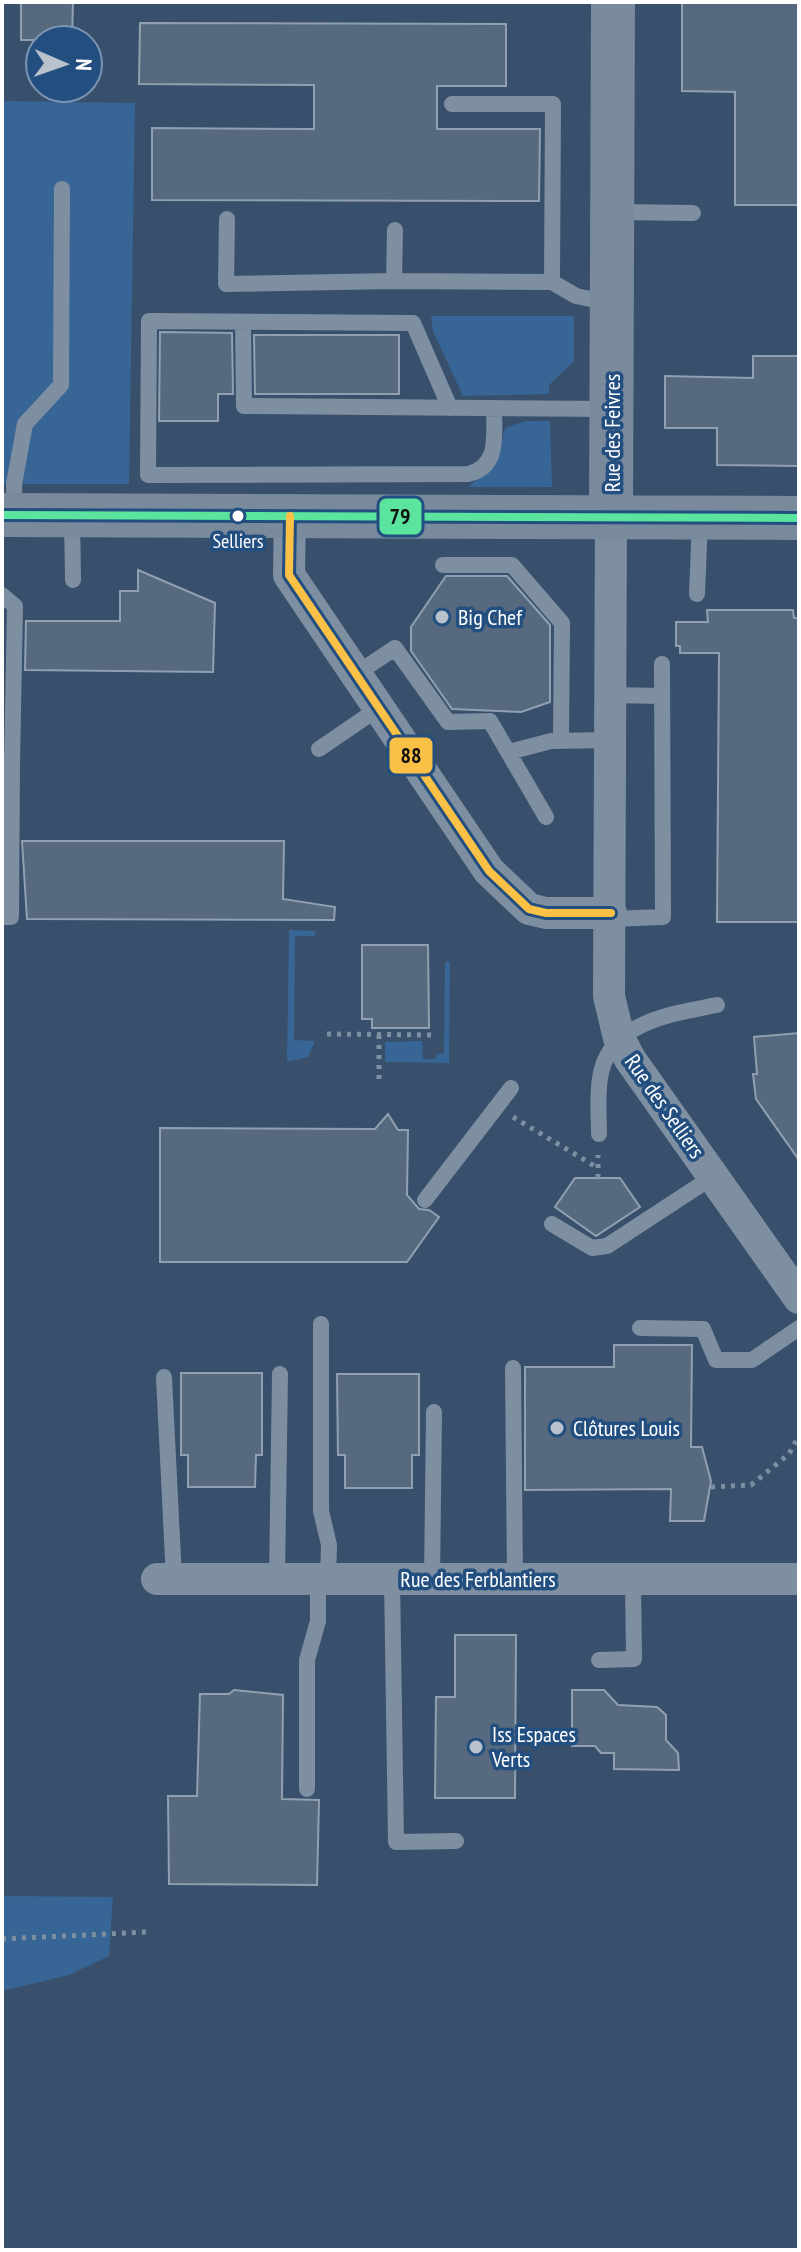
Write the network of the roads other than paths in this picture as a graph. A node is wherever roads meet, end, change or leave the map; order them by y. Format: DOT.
graph roads {
  1 [pos="613,2"];
  2 [pos="452,104"];
  3 [pos="62,189"];
  4 [pos="612,212"];
  5 [pos="693,213"];
  6 [pos="227,219"];
  7 [pos="395,230"];
  8 [pos="394,281"];
  9 [pos="552,282"];
  10 [pos="612,303"];
  11 [pos="243,322"];
  12 [pos="450,408"];
  13 [pos="494,408"];
  14 [pos="612,409"];
  15 [pos="8,515"];
  16 [pos="72,515"];
  17 [pos="290,516"];
  18 [pos="611,517"];
  19 [pos="700,518"];
  20 [pos="799,518"];
  21 [pos="443,565"];
  22 [pos="73,580"];
  23 [pos="697,594"];
  24 [pos="2,595"];
  25 [pos="662,664"];
  26 [pos="356,674"];
  27 [pos="611,695"];
  28 [pos="662,696"];
  29 [pos="379,708"];
  30 [pos="561,740"];
  31 [pos="611,740"];
  32 [pos="319,749"];
  33 [pos="509,752"];
  34 [pos="7,764"];
  35 [pos="546,817"];
  36 [pos="610,916"];
  37 [pos="2,917"];
  38 [pos="717,1005"];
  39 [pos="619,1038"];
  40 [pos="511,1088"];
  41 [pos="599,1134"];
  42 [pos="714,1176"];
  43 [pos="425,1200"];
  44 [pos="552,1224"];
  45 [pos="799,1298"];
  46 [pos="321,1324"];
  47 [pos="640,1328"];
  48 [pos="799,1328"];
  49 [pos="513,1368"];
  50 [pos="280,1374"];
  51 [pos="164,1377"];
  52 [pos="434,1412"];
  53 [pos="165,1579"];
  54 [pos="277,1579"];
  55 [pos="323,1579"];
  56 [pos="392,1579"];
  57 [pos="515,1579"];
  58 [pos="633,1579"];
  59 [pos="799,1579"];
  60 [pos="432,1580"];
  61 [pos="599,1660"];
  62 [pos="307,1789"];
  63 [pos="456,1841"];
  1 -- 4 [label="street, Rue des Feivres"];
  2 -- 9 [label="lane"];
  3 -- 15 [label="lane"];
  4 -- 5 [label="lane"];
  4 -- 10 [label="street, Rue des Feivres"];
  6 -- 8 [label="lane"];
  7 -- 8 [label="lane"];
  8 -- 9 [label="lane"];
  9 -- 10 [label="lane"];
  10 -- 14 [label="street, Rue des Feivres"];
  11 -- 12 [label="lane"];
  11 -- 12 [label="lane"];
  11 -- 13 [label="lane"];
  12 -- 13 [label="lane"];
  13 -- 14 [label="lane"];
  14 -- 18 [label="street, Rue des Feivres"];
  15 -- 16 [label="street"];
  16 -- 17 [label="street"];
  16 -- 22 [label="lane"];
  17 -- 18 [label="street"];
  17 -- 26 [label="street"];
  18 -- 19 [label="street"];
  18 -- 27 [label="street, Rue des Feivres"];
  19 -- 20 [label="street"];
  19 -- 23 [label="lane"];
  21 -- 30 [label="lane"];
  24 -- 34 [label="lane"];
  25 -- 28 [label="lane"];
  26 -- 29 [label="street"];
  26 -- 33 [label="lane"];
  27 -- 28 [label="lane"];
  27 -- 31 [label="street, Rue des Feivres"];
  28 -- 36 [label="lane"];
  29 -- 32 [label="lane"];
  29 -- 36 [label="street"];
  30 -- 31 [label="lane"];
  30 -- 33 [label="lane"];
  31 -- 36 [label="street, Rue des Feivres"];
  33 -- 35 [label="lane"];
  34 -- 37 [label="lane"];
  36 -- 39 [label="street, Rue des Selliers"];
  38 -- 39 [label="lane"];
  39 -- 41 [label="lane"];
  39 -- 42 [label="street, Rue des Selliers"];
  40 -- 43 [label="lane"];
  42 -- 44 [label="lane"];
  42 -- 45 [label="street, Rue des Selliers"];
  46 -- 55 [label="lane"];
  47 -- 48 [label="lane"];
  49 -- 57 [label="lane"];
  50 -- 54 [label="lane"];
  51 -- 53 [label="lane"];
  52 -- 60 [label="lane"];
  53 -- 54 [label="street, Rue des Ferblantiers"];
  54 -- 55 [label="street, Rue des Ferblantiers"];
  55 -- 56 [label="street, Rue des Ferblantiers"];
  55 -- 62 [label="lane"];
  56 -- 60 [label="street, Rue des Ferblantiers"];
  56 -- 63 [label="lane"];
  57 -- 58 [label="street, Rue des Ferblantiers"];
  57 -- 60 [label="street, Rue des Ferblantiers"];
  58 -- 59 [label="street, Rue des Ferblantiers"];
  58 -- 61 [label="lane"];
}
